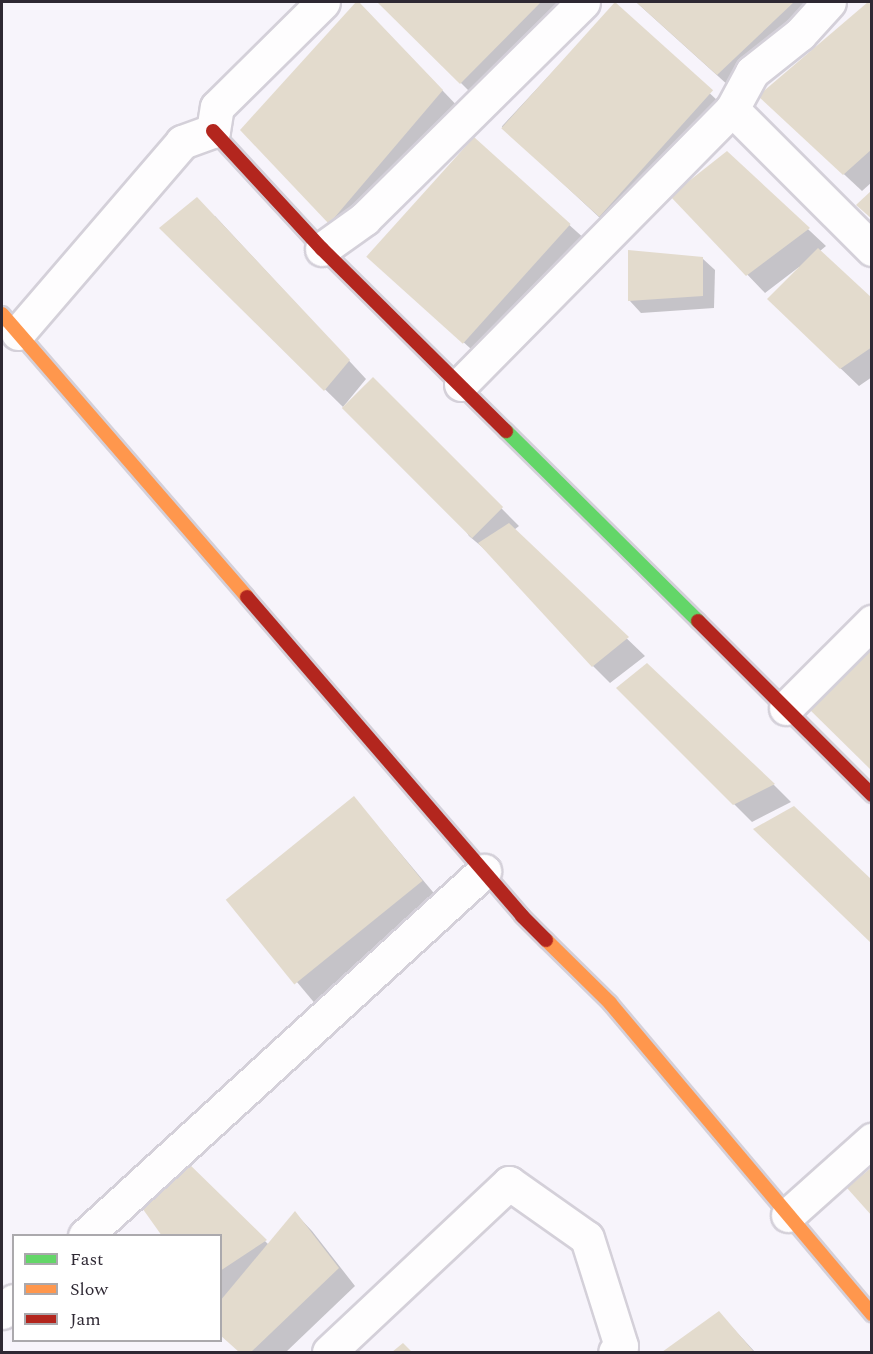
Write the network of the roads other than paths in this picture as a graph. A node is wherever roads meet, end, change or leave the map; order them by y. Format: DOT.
graph roads {
  1 [pos="322,2"];
  2 [pos="582,2"];
  3 [pos="829,2"];
  4 [pos="732,109"];
  5 [pos="213,131"];
  6 [pos="322,249"];
  7 [pos="872,249"];
  8 [pos="10,323"];
  9 [pos="461,384"];
  10 [pos="872,622"];
  11 [pos="786,708"];
  12 [pos="872,795"];
  13 [pos="484,871"];
  14 [pos="872,1140"];
  15 [pos="788,1215"];
  16 [pos="87,1234"];
  17 [pos="872,1314"];
  18 [pos="329,1353"];
  19 [pos="615,1353"];
  1 -- 5 [label="street"];
  2 -- 6 [label="street"];
  3 -- 4 [label="street"];
  4 -- 7 [label="street"];
  4 -- 9 [label="street"];
  5 -- 6 [label="main road"];
  5 -- 8 [label="street"];
  6 -- 9 [label="main road"];
  8 -- 13 [label="main road"];
  9 -- 11 [label="main road"];
  10 -- 11 [label="street"];
  11 -- 12 [label="main road"];
  13 -- 15 [label="main road"];
  13 -- 16 [label="street"];
  14 -- 15 [label="street"];
  15 -- 17 [label="main road"];
  18 -- 19 [label="street"];
}
